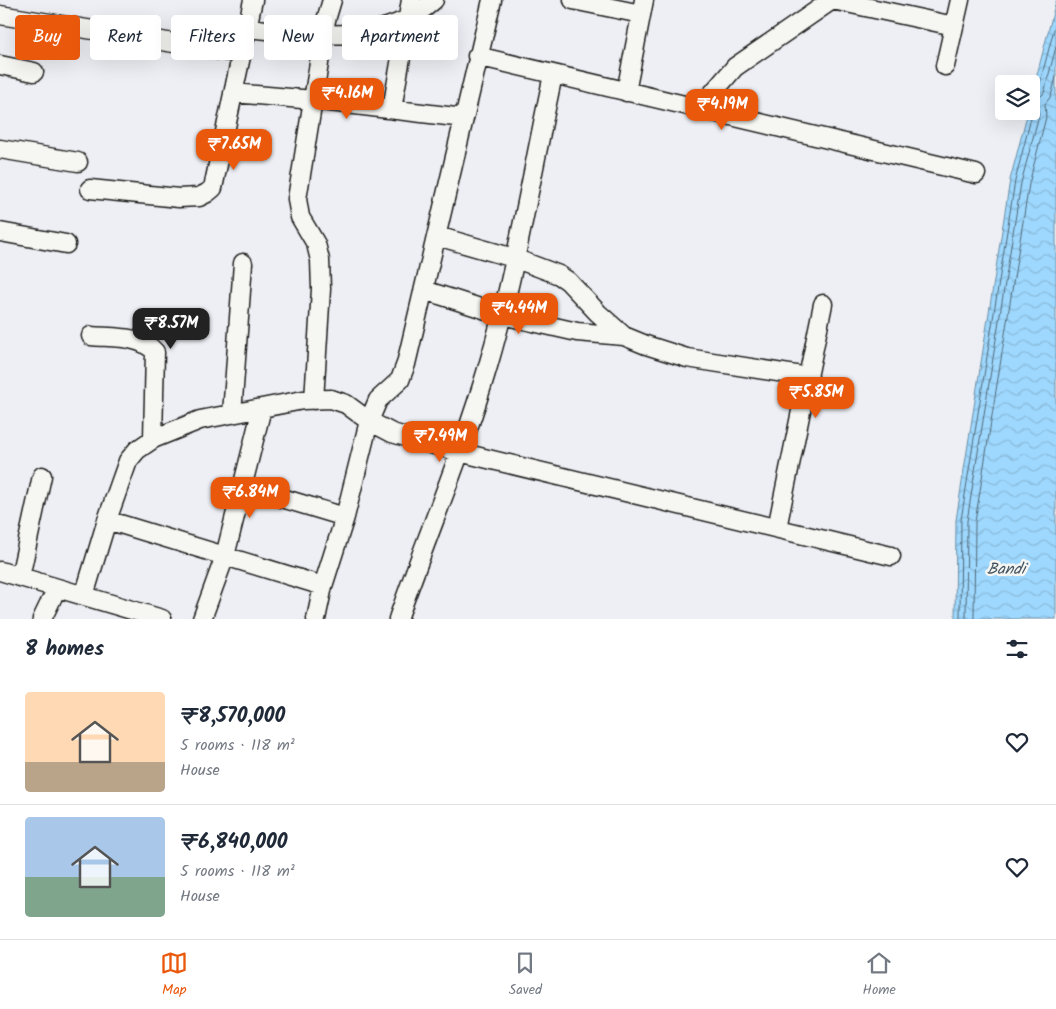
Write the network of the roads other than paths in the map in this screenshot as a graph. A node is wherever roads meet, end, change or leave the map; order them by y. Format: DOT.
graph roads {
  1 [pos="253,0"];
  2 [pos="332,0"];
  3 [pos="411,0"];
  4 [pos="434,0"];
  5 [pos="492,0"];
  6 [pos="573,0"];
  7 [pos="832,0"];
  8 [pos="960,0"];
  9 [pos="882,5"];
  10 [pos="642,7"];
  11 [pos="0,15"];
  12 [pos="250,15"];
  13 [pos="329,15"];
  14 [pos="407,15"];
  15 [pos="412,15"];
  16 [pos="954,26"];
  17 [pos="171,43"];
  18 [pos="477,56"];
  19 [pos="241,60"];
  20 [pos="320,60"];
  21 [pos="400,60"];
  22 [pos="0,65"];
  23 [pos="945,66"];
  24 [pos="34,72"];
  25 [pos="552,74"];
  26 [pos="626,92"];
  27 [pos="233,93"];
  28 [pos="313,100"];
  29 [pos="392,109"];
  30 [pos="699,109"];
  31 [pos="464,118"];
  32 [pos="0,149"];
  33 [pos="78,162"];
  34 [pos="976,174"];
  35 [pos="90,189"];
  36 [pos="0,232"];
  37 [pos="438,236"];
  38 [pos="66,244"];
  39 [pos="514,258"];
  40 [pos="243,262"];
  41 [pos="424,290"];
  42 [pos="824,304"];
  43 [pos="502,314"];
  44 [pos="91,336"];
  45 [pos="624,336"];
  46 [pos="809,377"];
  47 [pos="314,400"];
  48 [pos="262,408"];
  49 [pos="232,414"];
  50 [pos="369,421"];
  51 [pos="153,439"];
  52 [pos="459,452"];
  53 [pos="42,476"];
  54 [pos="242,486"];
  55 [pos="345,517"];
  56 [pos="107,520"];
  57 [pos="777,528"];
  58 [pos="225,556"];
  59 [pos="890,556"];
  60 [pos="0,571"];
  61 [pos="20,577"];
  62 [pos="323,586"];
  63 [pos="56,588"];
  64 [pos="84,596"];
  65 [pos="127,614"];
  66 [pos="42,619"];
  67 [pos="162,619"];
  68 [pos="202,619"];
  69 [pos="316,619"];
  70 [pos="398,619"];
  1 -- 12 [label="street"];
  2 -- 13 [label="street"];
  3 -- 14 [label="street"];
  4 -- 15 [label="street"];
  5 -- 18 [label="street"];
  6 -- 10 [label="street"];
  7 -- 9 [label="street"];
  7 -- 30 [label="street"];
  8 -- 16 [label="street"];
  9 -- 16 [label="street"];
  10 -- 26 [label="street"];
  11 -- 17 [label="street"];
  16 -- 23 [label="street"];
  18 -- 25 [label="street"];
  18 -- 31 [label="street"];
  19 -- 27 [label="street"];
  20 -- 28 [label="street"];
  21 -- 29 [label="street"];
  22 -- 24 [label="street"];
  25 -- 26 [label="street"];
  25 -- 39 [label="street"];
  26 -- 30 [label="street"];
  27 -- 28 [label="street"];
  27 -- 35 [label="street"];
  28 -- 29 [label="street"];
  28 -- 47 [label="street"];
  29 -- 31 [label="street"];
  30 -- 34 [label="street"];
  31 -- 37 [label="street"];
  32 -- 33 [label="street"];
  36 -- 38 [label="street"];
  37 -- 39 [label="street"];
  37 -- 41 [label="street"];
  39 -- 43 [label="street"];
  39 -- 45 [label="street"];
  40 -- 49 [label="street"];
  41 -- 43 [label="street"];
  41 -- 50 [label="street"];
  42 -- 46 [label="street"];
  43 -- 45 [label="street"];
  43 -- 52 [label="street"];
  44 -- 51 [label="street"];
  45 -- 46 [label="street"];
  46 -- 57 [label="street"];
  47 -- 48 [label="street"];
  47 -- 50 [label="street"];
  48 -- 49 [label="street"];
  48 -- 54 [label="street"];
  49 -- 51 [label="street"];
  50 -- 52 [label="street"];
  50 -- 55 [label="street"];
  51 -- 56 [label="street"];
  52 -- 57 [label="street"];
  52 -- 70 [label="street"];
  53 -- 61 [label="street"];
  54 -- 55 [label="street"];
  54 -- 58 [label="street"];
  55 -- 62 [label="street"];
  56 -- 58 [label="street"];
  56 -- 64 [label="street"];
  57 -- 59 [label="street"];
  58 -- 62 [label="street"];
  58 -- 68 [label="street"];
  60 -- 61 [label="street"];
  61 -- 63 [label="street"];
  62 -- 69 [label="street"];
  63 -- 64 [label="street"];
  63 -- 66 [label="street"];
  64 -- 65 [label="street"];
  65 -- 67 [label="street"];
}
